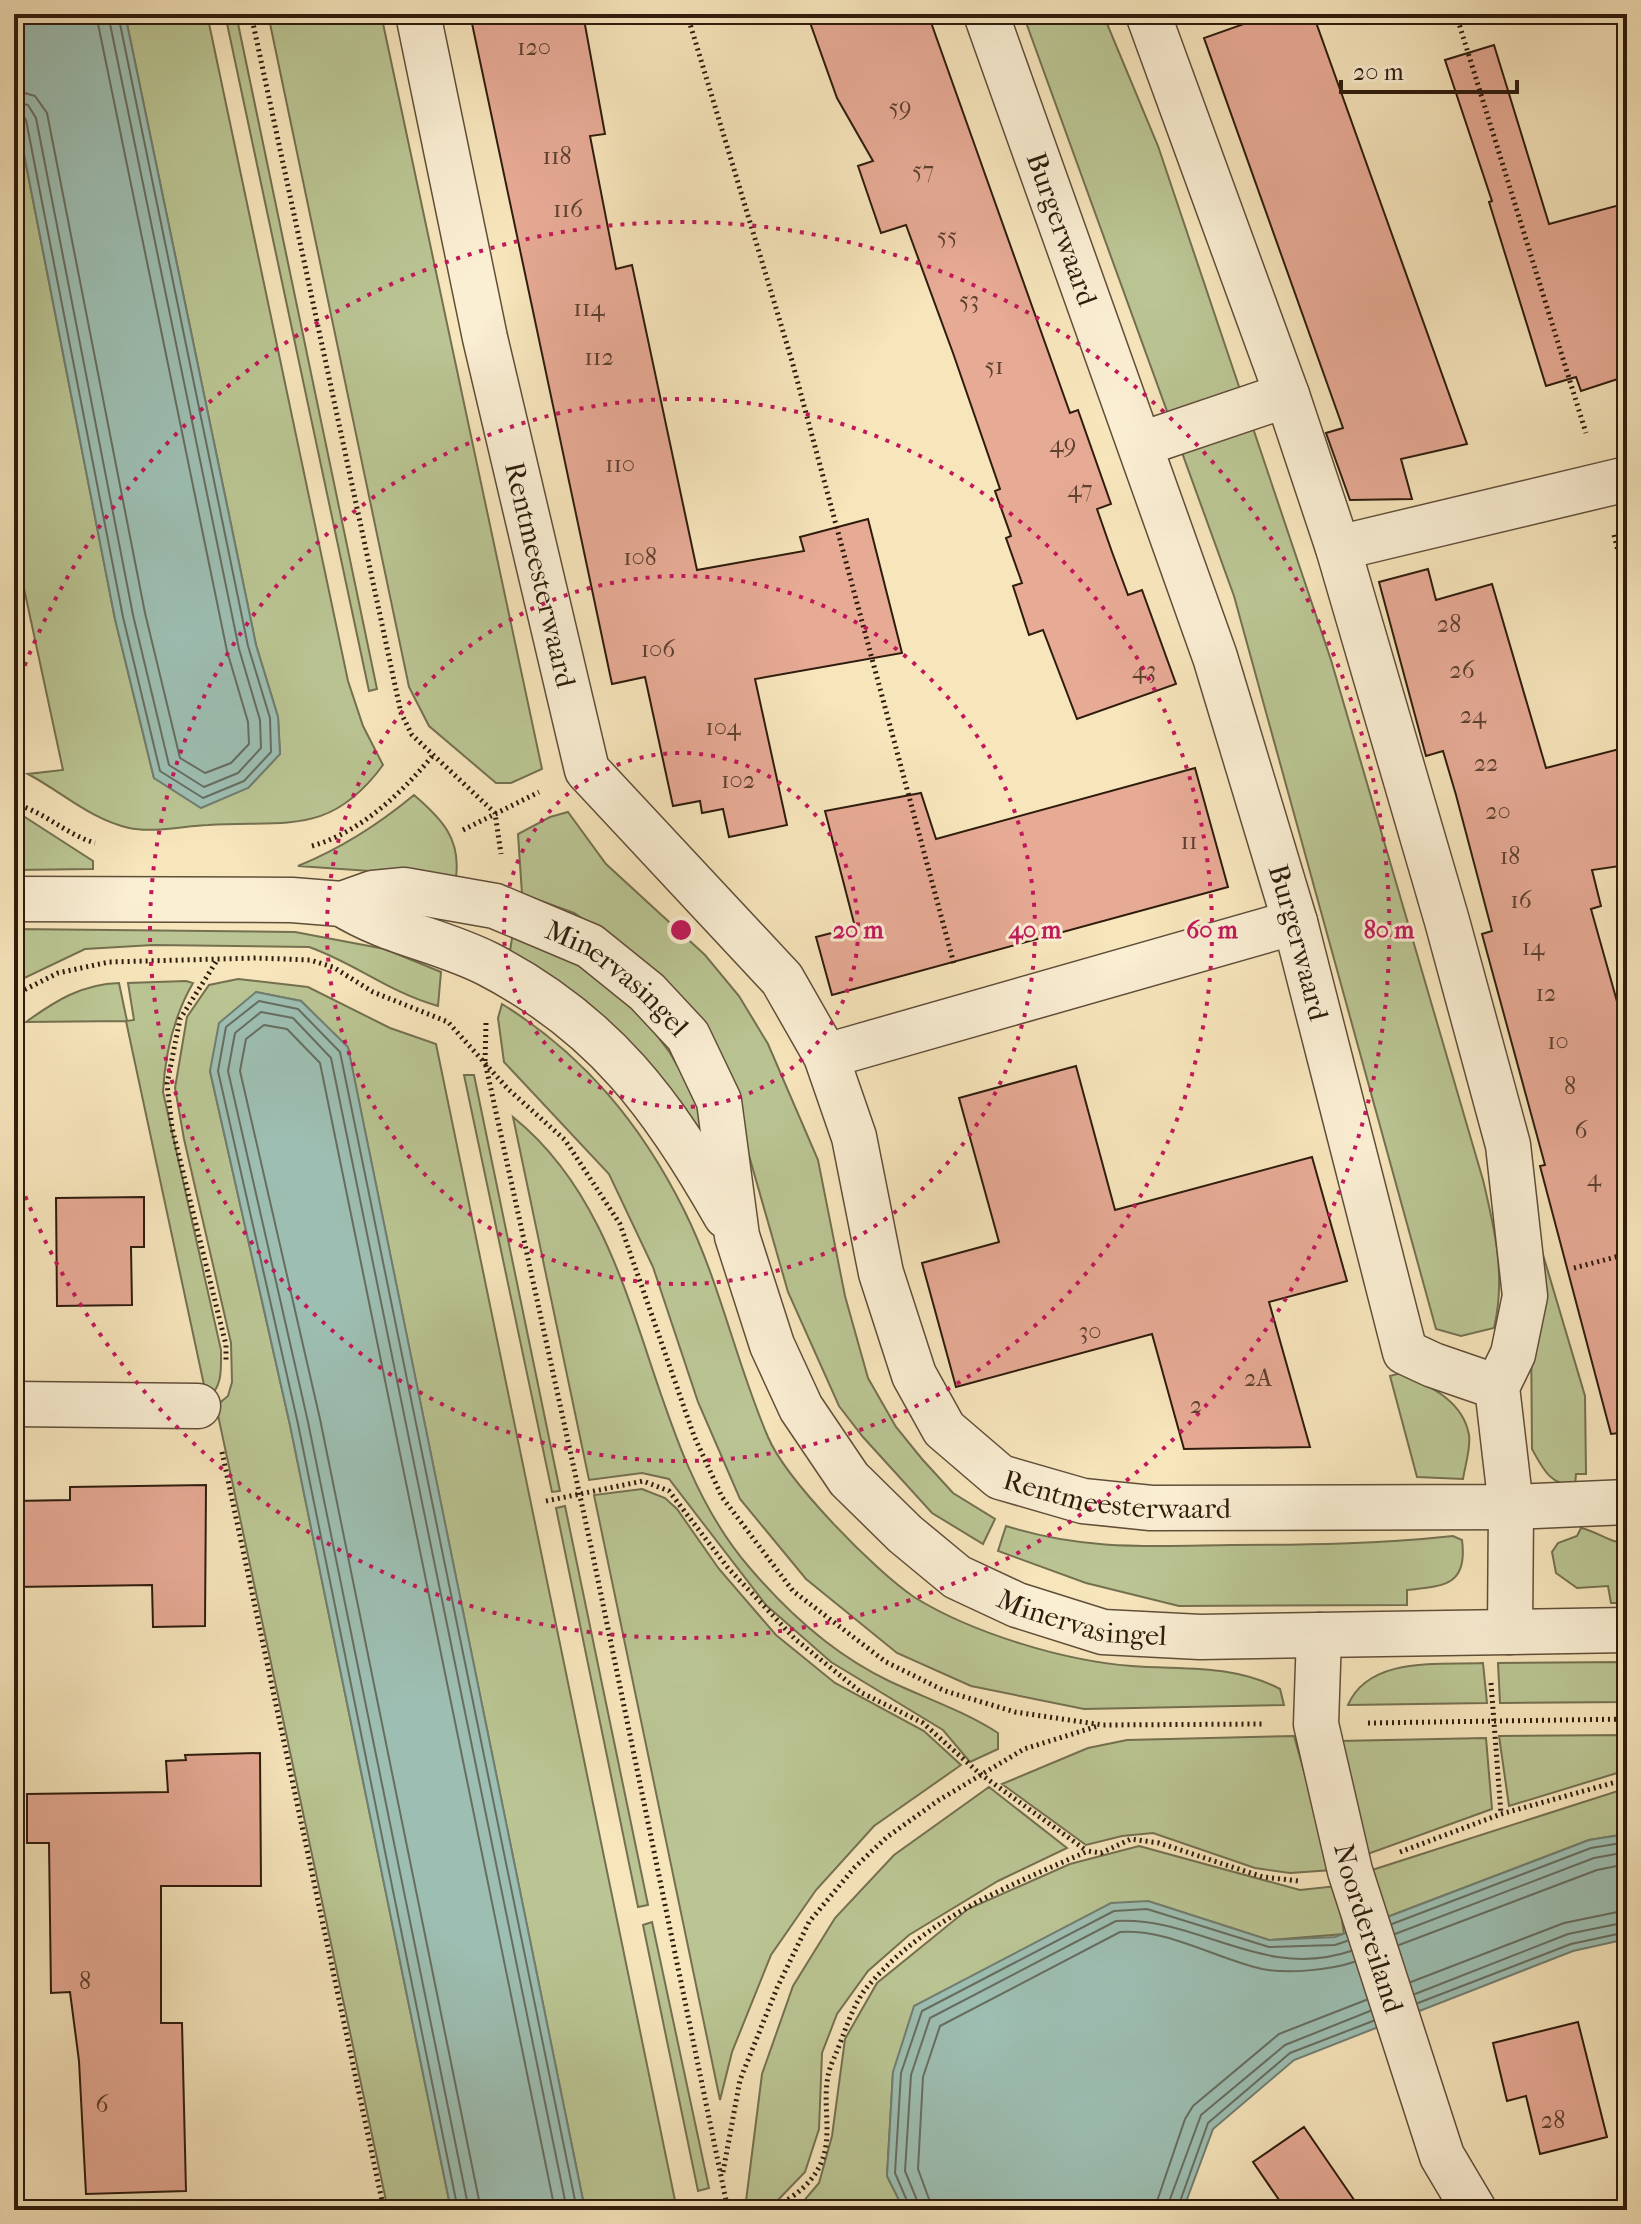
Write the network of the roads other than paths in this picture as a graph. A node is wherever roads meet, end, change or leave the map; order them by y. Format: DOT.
graph roads {
  1 [pos="418,14"];
  2 [pos="986,14"];
  3 [pos="1148,14"];
  4 [pos="1287,395"];
  5 [pos="1142,444"];
  6 [pos="1614,482"];
  7 [pos="1338,548"];
  8 [pos="14,899"];
  9 [pos="342,904"];
  10 [pos="1295,922"];
  11 [pos="826,1056"];
  12 [pos="737,1236"];
  13 [pos="1497,1387"];
  14 [pos="14,1404"];
  15 [pos="198,1406"];
  16 [pos="1627,1502"];
  17 [pos="1511,1507"];
  18 [pos="1627,1630"];
  19 [pos="1510,1632"];
  20 [pos="1319,1635"];
  21 [pos="1474,2210"];
  1 -- 11 [label="street, Rentmeesterwaard"];
  2 -- 5 [label="street, Burgerwaard"];
  3 -- 4 [label="street"];
  4 -- 5 [label="street"];
  4 -- 7 [label="street"];
  5 -- 10 [label="street, Burgerwaard"];
  6 -- 7 [label="street"];
  7 -- 13 [label="street"];
  8 -- 9 [label="street, Minervasingel"];
  9 -- 12 [label="street, Minervasingel"];
  9 -- 12 [label="street, Minervasingel"];
  10 -- 11 [label="street"];
  10 -- 13 [label="street, Burgerwaard"];
  11 -- 17 [label="street, Rentmeesterwaard"];
  12 -- 20 [label="street, Minervasingel"];
  13 -- 17 [label="street"];
  14 -- 15 [label="street"];
  16 -- 17 [label="street, Rentmeesterwaard"];
  17 -- 19 [label="street"];
  18 -- 19 [label="street, Minervasingel"];
  19 -- 20 [label="street, Minervasingel"];
  20 -- 21 [label="street, Noordereiland"];
}
